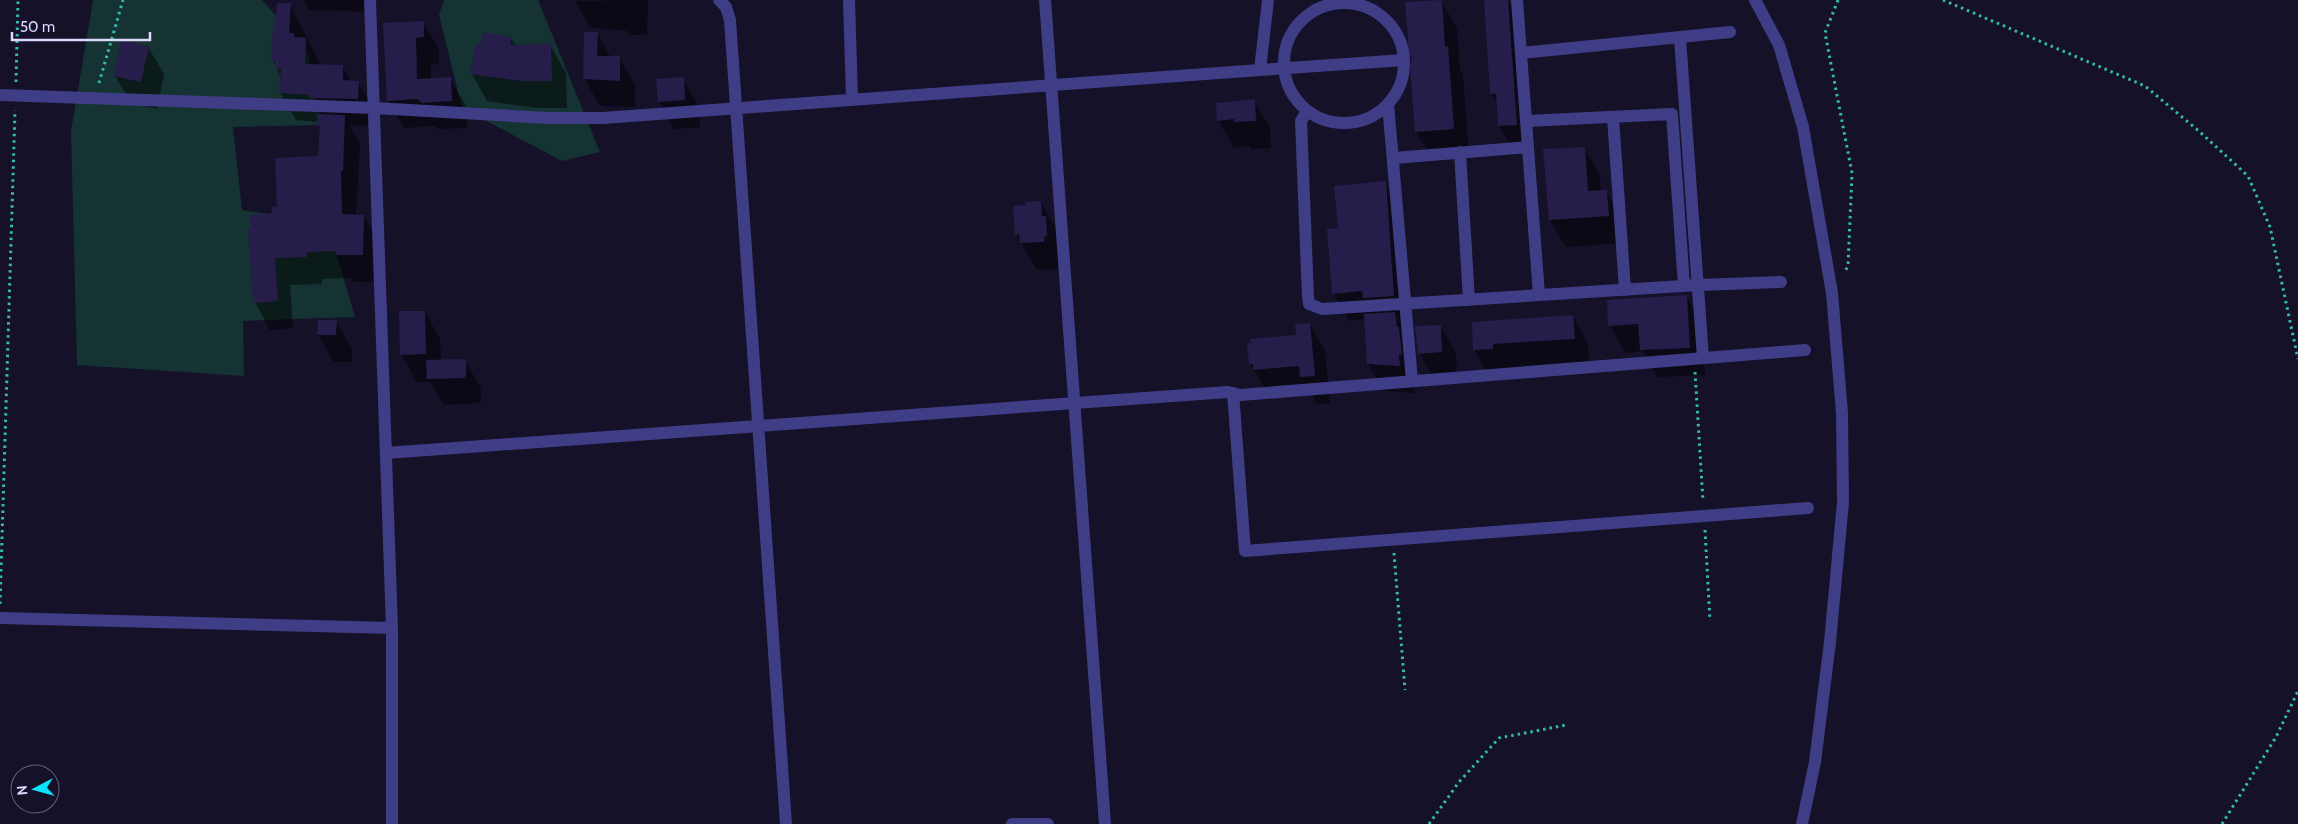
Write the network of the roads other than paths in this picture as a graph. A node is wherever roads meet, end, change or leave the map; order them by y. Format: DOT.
graph roads {
  1 [pos="370,0"];
  2 [pos="719,0"];
  3 [pos="849,0"];
  4 [pos="1045,0"];
  5 [pos="1268,0"];
  6 [pos="1517,0"];
  7 [pos="1755,0"];
  8 [pos="1339,1"];
  9 [pos="1730,32"];
  10 [pos="1680,38"];
  11 [pos="1522,53"];
  12 [pos="1404,60"];
  13 [pos="1283,69"];
  14 [pos="1260,70"];
  15 [pos="1051,85"];
  16 [pos="0,95"];
  17 [pos="852,99"];
  18 [pos="1388,104"];
  19 [pos="375,108"];
  20 [pos="736,108"];
  21 [pos="1307,111"];
  22 [pos="1613,117"];
  23 [pos="1526,122"];
  24 [pos="1528,147"];
  25 [pos="1460,152"];
  26 [pos="1394,158"];
  27 [pos="1781,282"];
  28 [pos="1698,285"];
  29 [pos="1684,286"];
  30 [pos="1625,290"];
  31 [pos="1539,295"];
  32 [pos="1469,300"];
  33 [pos="1406,304"];
  34 [pos="1805,350"];
  35 [pos="1699,359"];
  36 [pos="1412,381"];
  37 [pos="1233,393"];
  38 [pos="1074,404"];
  39 [pos="759,426"];
  40 [pos="386,453"];
  41 [pos="1808,508"];
  42 [pos="0,618"];
  43 [pos="392,628"];
  44 [pos="392,824"];
  45 [pos="786,824"];
  46 [pos="1012,824"];
  47 [pos="1048,824"];
  48 [pos="1105,824"];
  49 [pos="1802,824"];
  1 -- 19 [label="street"];
  2 -- 20 [label="street"];
  3 -- 17 [label="street"];
  4 -- 15 [label="street"];
  5 -- 14 [label="street"];
  6 -- 11 [label="street"];
  7 -- 49 [label="street"];
  8 -- 12 [label="street"];
  8 -- 13 [label="street"];
  9 -- 10 [label="street"];
  10 -- 11 [label="street"];
  10 -- 28 [label="street"];
  11 -- 23 [label="street"];
  12 -- 13 [label="street"];
  12 -- 18 [label="street"];
  13 -- 14 [label="street"];
  13 -- 21 [label="street"];
  14 -- 15 [label="street"];
  15 -- 17 [label="street"];
  15 -- 38 [label="street"];
  16 -- 19 [label="street"];
  17 -- 20 [label="street"];
  18 -- 21 [label="street"];
  18 -- 26 [label="street"];
  19 -- 20 [label="street"];
  19 -- 40 [label="street"];
  20 -- 39 [label="street"];
  21 -- 33 [label="street"];
  22 -- 23 [label="street"];
  22 -- 29 [label="street"];
  22 -- 30 [label="street"];
  23 -- 24 [label="street"];
  24 -- 25 [label="street"];
  24 -- 31 [label="street"];
  25 -- 26 [label="street"];
  25 -- 32 [label="street"];
  26 -- 33 [label="street"];
  27 -- 28 [label="street"];
  28 -- 29 [label="street"];
  28 -- 35 [label="street"];
  29 -- 30 [label="street"];
  30 -- 31 [label="street"];
  31 -- 32 [label="street"];
  32 -- 33 [label="street"];
  33 -- 36 [label="street"];
  34 -- 35 [label="street"];
  35 -- 36 [label="street"];
  36 -- 37 [label="street"];
  37 -- 38 [label="street"];
  37 -- 41 [label="street"];
  38 -- 39 [label="street"];
  38 -- 48 [label="street"];
  39 -- 40 [label="street"];
  39 -- 45 [label="street"];
  40 -- 43 [label="street"];
  42 -- 43 [label="street"];
  43 -- 44 [label="street"];
  46 -- 47 [label="street"];
}
